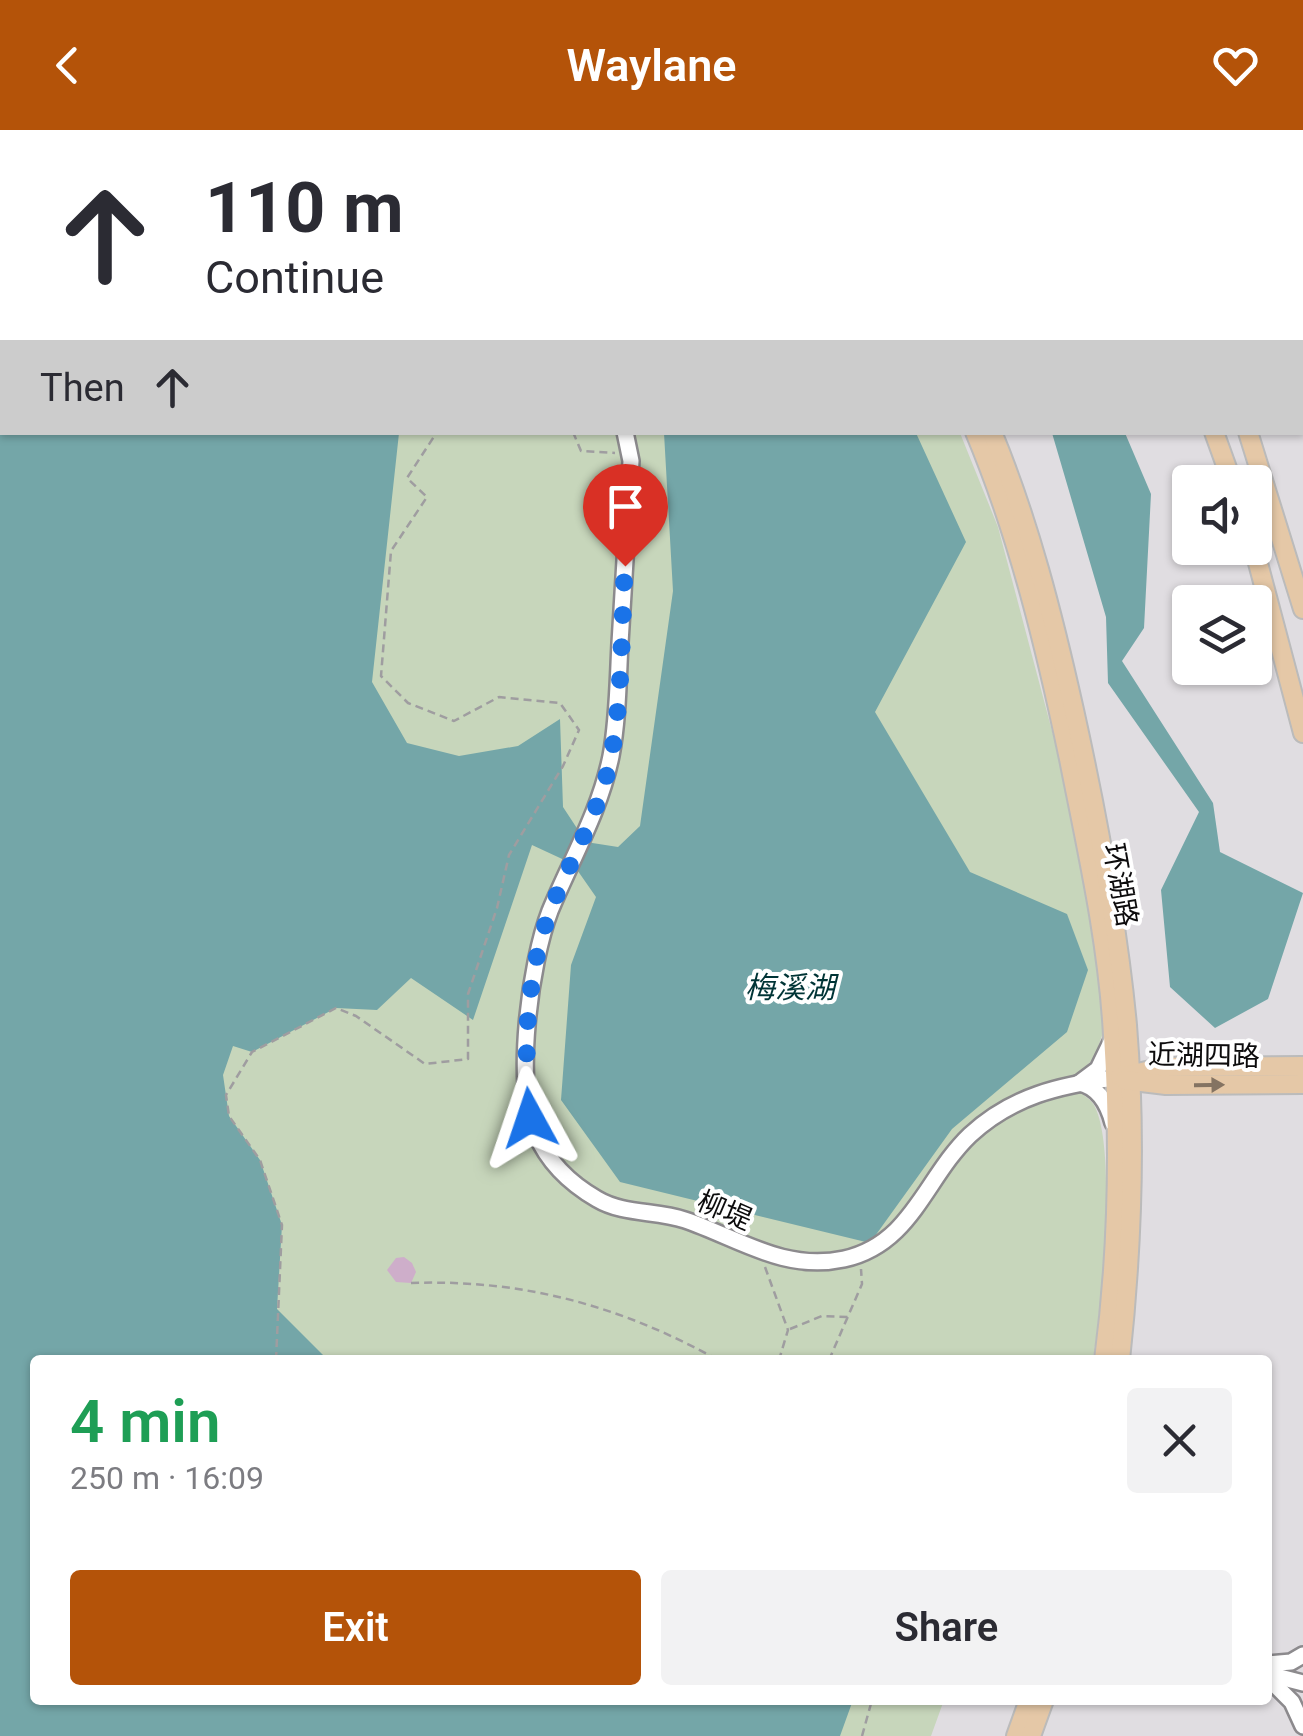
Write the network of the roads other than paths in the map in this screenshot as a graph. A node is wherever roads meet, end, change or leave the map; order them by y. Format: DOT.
graph roads {
  1 [pos="626,435"];
  2 [pos="976,435"];
  3 [pos="993,435"];
  4 [pos="1215,435"];
  5 [pos="1249,435"];
  6 [pos="1226,465"];
  7 [pos="1259,565"];
  8 [pos="1303,610"];
  9 [pos="1303,733"];
  10 [pos="1120,1031"];
  11 [pos="1303,1066"];
  12 [pos="1165,1076"];
  13 [pos="1124,1078"];
  14 [pos="1079,1083"];
  15 [pos="1303,1084"];
  16 [pos="1123,1132"];
  17 [pos="1104,1355"];
  18 [pos="1120,1355"];
  19 [pos="1303,1655"];
  20 [pos="1272,1664"];
  21 [pos="1272,1666"];
  22 [pos="1303,1675"];
  23 [pos="1272,1677"];
  24 [pos="1272,1680"];
  25 [pos="1303,1683"];
  26 [pos="1027,1705"];
  27 [pos="1042,1705"];
  28 [pos="1303,1726"];
  29 [pos="1016,1736"];
  30 [pos="1031,1736"];
  1 -- 14 [label="street, 柳堤"];
  2 -- 10 [label="main road, 环湖路"];
  3 -- 10 [label="main road, 环湖路"];
  4 -- 6 [label="main road"];
  5 -- 8 [label="main road"];
  7 -- 9 [label="main road"];
  10 -- 12 [label="main road"];
  10 -- 13 [label="main road, 环湖路"];
  10 -- 14 [label="street"];
  11 -- 12 [label="main road, 近湖四路"];
  12 -- 13 [label="main road, 近湖四路"];
  12 -- 15 [label="main road, 近湖四路, one-way"];
  12 -- 16 [label="main road"];
  13 -- 14 [label="street, 柳堤"];
  13 -- 16 [label="main road, 环湖路"];
  14 -- 16 [label="street"];
  16 -- 17 [label="main road, 环湖路"];
  16 -- 18 [label="main road, 环湖路"];
  19 -- 20 [label="street"];
  21 -- 22 [label="street"];
  23 -- 25 [label="street"];
  24 -- 28 [label="street"];
  26 -- 29 [label="main road"];
  27 -- 30 [label="main road"];
}
